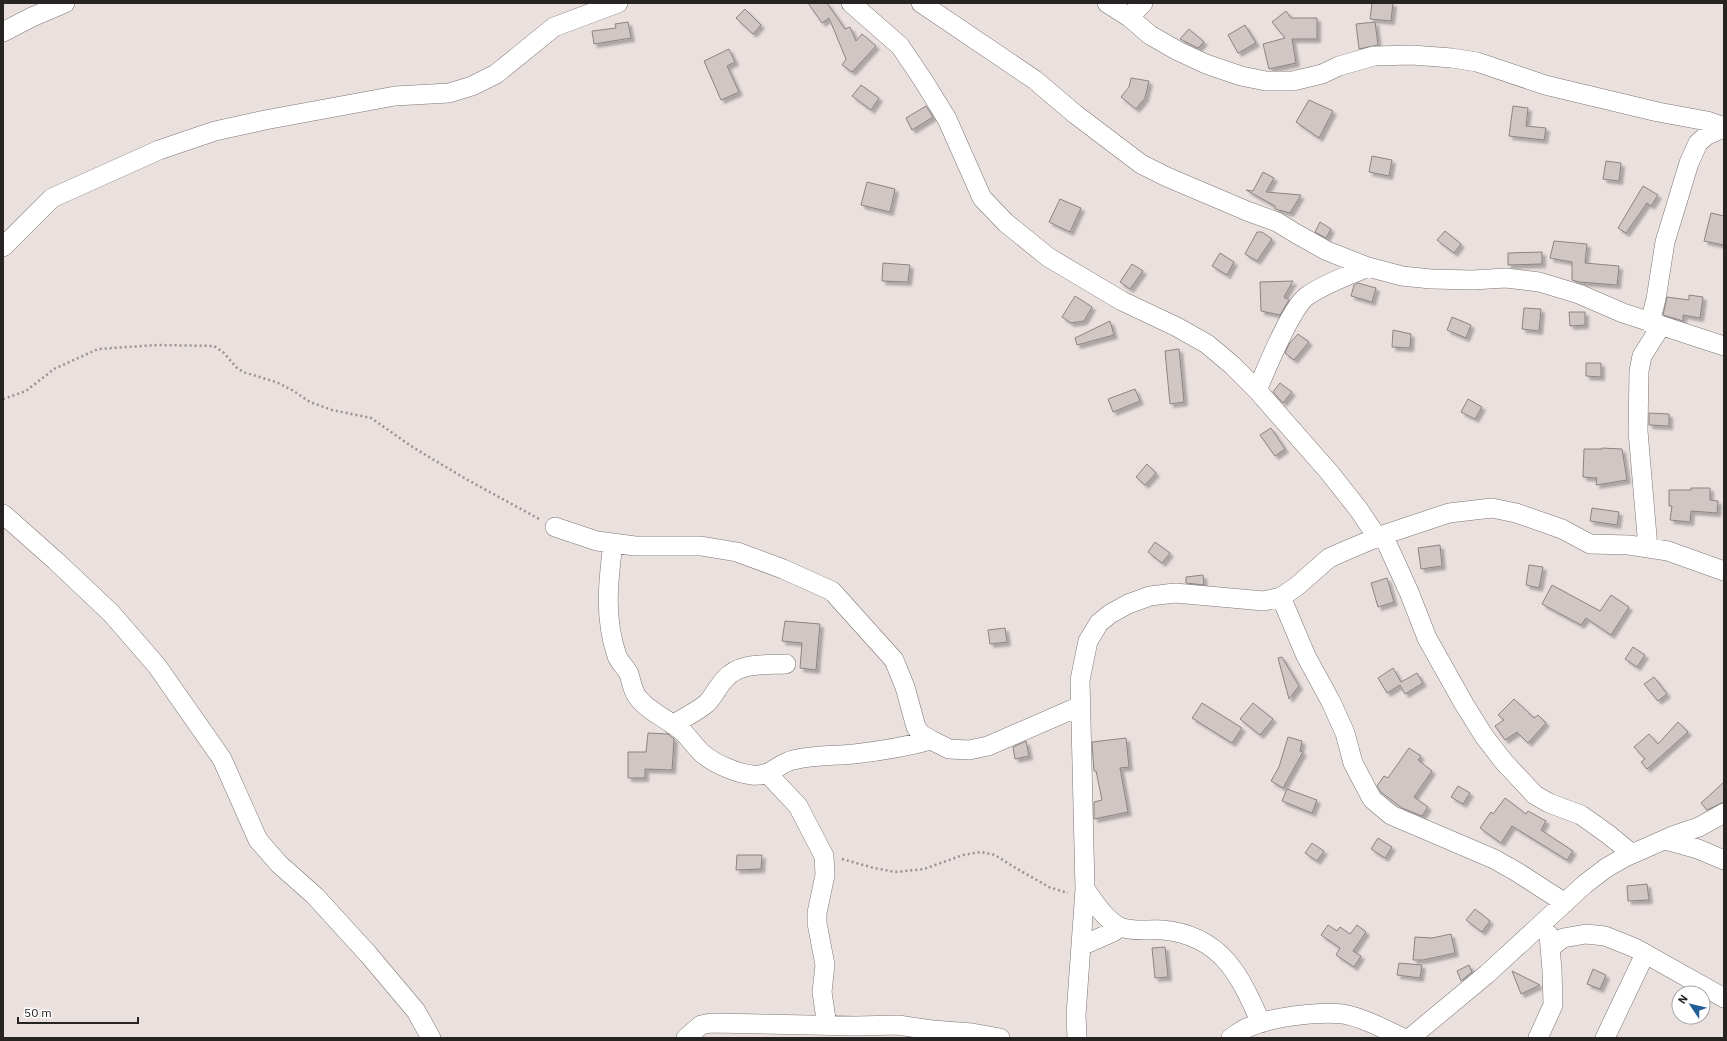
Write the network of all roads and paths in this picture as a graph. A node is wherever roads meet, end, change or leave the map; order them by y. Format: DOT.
graph roads {
  1 [pos="65,3"];
  2 [pos="618,3"];
  3 [pos="851,3"];
  4 [pos="922,3"];
  5 [pos="1107,3"];
  6 [pos="1143,3"];
  7 [pos="1129,17"];
  8 [pos="3,32"];
  9 [pos="1724,128"];
  10 [pos="3,246"];
  11 [pos="1368,267"];
  12 [pos="1655,324"];
  13 [pos="1724,346"];
  14 [pos="1257,390"];
  15 [pos="3,399"];
  16 [pos="3,514"];
  17 [pos="555,527"];
  18 [pos="1380,536"];
  19 [pos="613,543"];
  20 [pos="1648,548"];
  21 [pos="1724,572"];
  22 [pos="1280,597"];
  23 [pos="786,664"];
  24 [pos="1080,706"];
  25 [pos="673,725"];
  26 [pos="931,740"];
  27 [pos="768,774"];
  28 [pos="1724,813"];
  29 [pos="1666,840"];
  30 [pos="1632,854"];
  31 [pos="824,856"];
  32 [pos="1724,860"];
  33 [pos="1084,891"];
  34 [pos="1565,903"];
  35 [pos="1548,919"];
  36 [pos="1120,927"];
  37 [pos="1081,946"];
  38 [pos="1550,948"];
  39 [pos="1646,954"];
  40 [pos="1724,998"];
  41 [pos="1260,1023"];
  42 [pos="824,1030"];
  43 [pos="431,1038"];
  44 [pos="686,1038"];
  45 [pos="1000,1038"];
  46 [pos="1078,1038"];
  47 [pos="1231,1038"];
  48 [pos="1403,1038"];
  49 [pos="1410,1038"];
  50 [pos="1538,1038"];
  51 [pos="1605,1038"];
  1 -- 8 [label="street"];
  2 -- 10 [label="street"];
  3 -- 14 [label="street"];
  4 -- 11 [label="street"];
  5 -- 7 [label="street"];
  6 -- 7 [label="street"];
  7 -- 9 [label="street"];
  9 -- 12 [label="street"];
  11 -- 12 [label="street"];
  11 -- 14 [label="street"];
  12 -- 13 [label="street"];
  12 -- 20 [label="street"];
  14 -- 18 [label="street"];
  15 -- 17 [label="path"];
  16 -- 43 [label="street"];
  17 -- 19 [label="street"];
  18 -- 20 [label="street"];
  18 -- 22 [label="street"];
  18 -- 30 [label="street"];
  19 -- 25 [label="street"];
  19 -- 26 [label="street"];
  20 -- 21 [label="street"];
  22 -- 24 [label="street"];
  22 -- 34 [label="street"];
  23 -- 25 [label="street"];
  24 -- 26 [label="street"];
  24 -- 33 [label="street"];
  25 -- 27 [label="street"];
  26 -- 27 [label="street"];
  27 -- 31 [label="street"];
  28 -- 29 [label="street"];
  29 -- 30 [label="street"];
  29 -- 32 [label="street"];
  30 -- 34 [label="street"];
  31 -- 33 [label="path"];
  31 -- 42 [label="street"];
  33 -- 36 [label="street"];
  33 -- 37 [label="street"];
  34 -- 35 [label="street"];
  35 -- 38 [label="street"];
  35 -- 49 [label="street"];
  36 -- 37 [label="street"];
  36 -- 41 [label="street"];
  37 -- 46 [label="street"];
  38 -- 39 [label="street"];
  38 -- 50 [label="street"];
  39 -- 40 [label="street"];
  39 -- 51 [label="street"];
  41 -- 47 [label="street"];
  41 -- 48 [label="street"];
  42 -- 44 [label="street"];
  42 -- 45 [label="street"];
}
